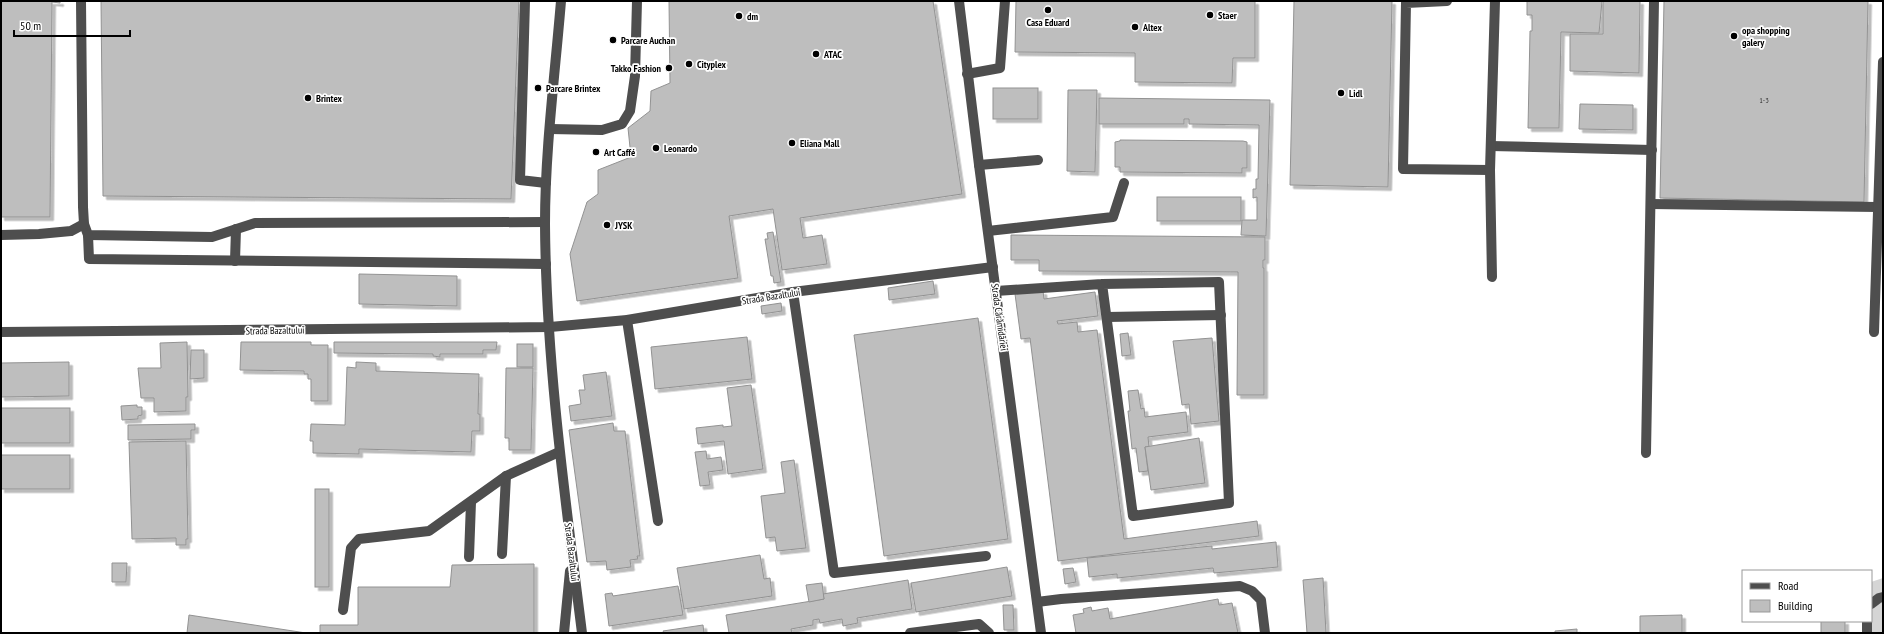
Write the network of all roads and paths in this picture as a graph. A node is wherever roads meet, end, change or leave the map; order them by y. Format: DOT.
graph roads {
  1 [pos="81,1"];
  2 [pos="525,1"];
  3 [pos="560,1"];
  4 [pos="637,1"];
  5 [pos="959,1"];
  6 [pos="1005,1"];
  7 [pos="1447,1"];
  8 [pos="1495,1"];
  9 [pos="1654,1"];
  10 [pos="1883,62"];
  11 [pos="967,74"];
  12 [pos="550,128"];
  13 [pos="1491,146"];
  14 [pos="1652,150"];
  15 [pos="1038,160"];
  16 [pos="979,165"];
  17 [pos="1490,170"];
  18 [pos="546,183"];
  19 [pos="1124,184"];
  20 [pos="1651,204"];
  21 [pos="1878,207"];
  22 [pos="545,222"];
  23 [pos="84,224"];
  24 [pos="236,229"];
  25 [pos="988,232"];
  26 [pos="1,235"];
  27 [pos="88,235"];
  28 [pos="235,261"];
  29 [pos="546,264"];
  30 [pos="993,267"];
  31 [pos="1492,277"];
  32 [pos="1102,284"];
  33 [pos="996,291"];
  34 [pos="793,292"];
  35 [pos="1221,315"];
  36 [pos="1107,317"];
  37 [pos="626,320"];
  38 [pos="550,326"];
  39 [pos="1,332"];
  40 [pos="1874,332"];
  41 [pos="559,452"];
  42 [pos="1646,453"];
  43 [pos="506,476"];
  44 [pos="471,502"];
  45 [pos="658,520"];
  46 [pos="572,553"];
  47 [pos="502,554"];
  48 [pos="986,556"];
  49 [pos="470,557"];
  50 [pos="1883,597"];
  51 [pos="1037,602"];
  52 [pos="1872,603"];
  53 [pos="343,610"];
  54 [pos="1867,622"];
  55 [pos="564,633"];
  56 [pos="582,633"];
  57 [pos="910,633"];
  58 [pos="989,633"];
  59 [pos="1041,633"];
  60 [pos="1265,633"];
  61 [pos="1867,633"];
  1 -- 23 [label="street"];
  2 -- 18 [label="street"];
  3 -- 12 [label="street, Strada Bazaltului"];
  4 -- 12 [label="street"];
  5 -- 11 [label="street, Strada Cărămidăriei"];
  6 -- 11 [label="street"];
  7 -- 17 [label="street"];
  8 -- 13 [label="street"];
  9 -- 14 [label="street"];
  10 -- 21 [label="street"];
  11 -- 16 [label="street, Strada Cărămidăriei"];
  12 -- 18 [label="street, Strada Bazaltului"];
  13 -- 14 [label="street"];
  13 -- 17 [label="street"];
  14 -- 20 [label="street"];
  15 -- 16 [label="street"];
  16 -- 25 [label="street, Strada Cărămidăriei"];
  17 -- 31 [label="street"];
  18 -- 22 [label="street, Strada Bazaltului"];
  19 -- 25 [label="street"];
  20 -- 21 [label="street"];
  20 -- 42 [label="street"];
  21 -- 40 [label="street"];
  22 -- 24 [label="street"];
  22 -- 29 [label="street, Strada Bazaltului"];
  23 -- 26 [label="street"];
  23 -- 27 [label="street"];
  24 -- 27 [label="street"];
  24 -- 28 [label="street"];
  25 -- 30 [label="street, Strada Cărămidăriei"];
  27 -- 28 [label="street"];
  28 -- 29 [label="street"];
  29 -- 38 [label="street, Strada Bazaltului"];
  30 -- 33 [label="street, Strada Cărămidăriei"];
  30 -- 34 [label="street, Strada Bazaltului"];
  32 -- 33 [label="street"];
  32 -- 35 [label="street"];
  32 -- 36 [label="street"];
  33 -- 51 [label="street, Strada Cărămidăriei"];
  34 -- 37 [label="street, Strada Bazaltului"];
  34 -- 48 [label="street"];
  35 -- 36 [label="street"];
  35 -- 36 [label="street"];
  37 -- 38 [label="street, Strada Bazaltului"];
  37 -- 45 [label="street"];
  38 -- 39 [label="street, Strada Bazaltului"];
  38 -- 41 [label="street, Strada Bazaltului"];
  41 -- 43 [label="street"];
  41 -- 46 [label="street, Strada Bazaltului"];
  43 -- 44 [label="street"];
  43 -- 47 [label="street"];
  44 -- 49 [label="street"];
  44 -- 53 [label="street"];
  46 -- 55 [label="street"];
  46 -- 56 [label="street, Strada Bazaltului"];
  50 -- 52 [label="street"];
  51 -- 59 [label="street, Strada Cărămidăriei"];
  51 -- 60 [label="street"];
  54 -- 61 [label="street"];
  57 -- 58 [label="street"];
}
